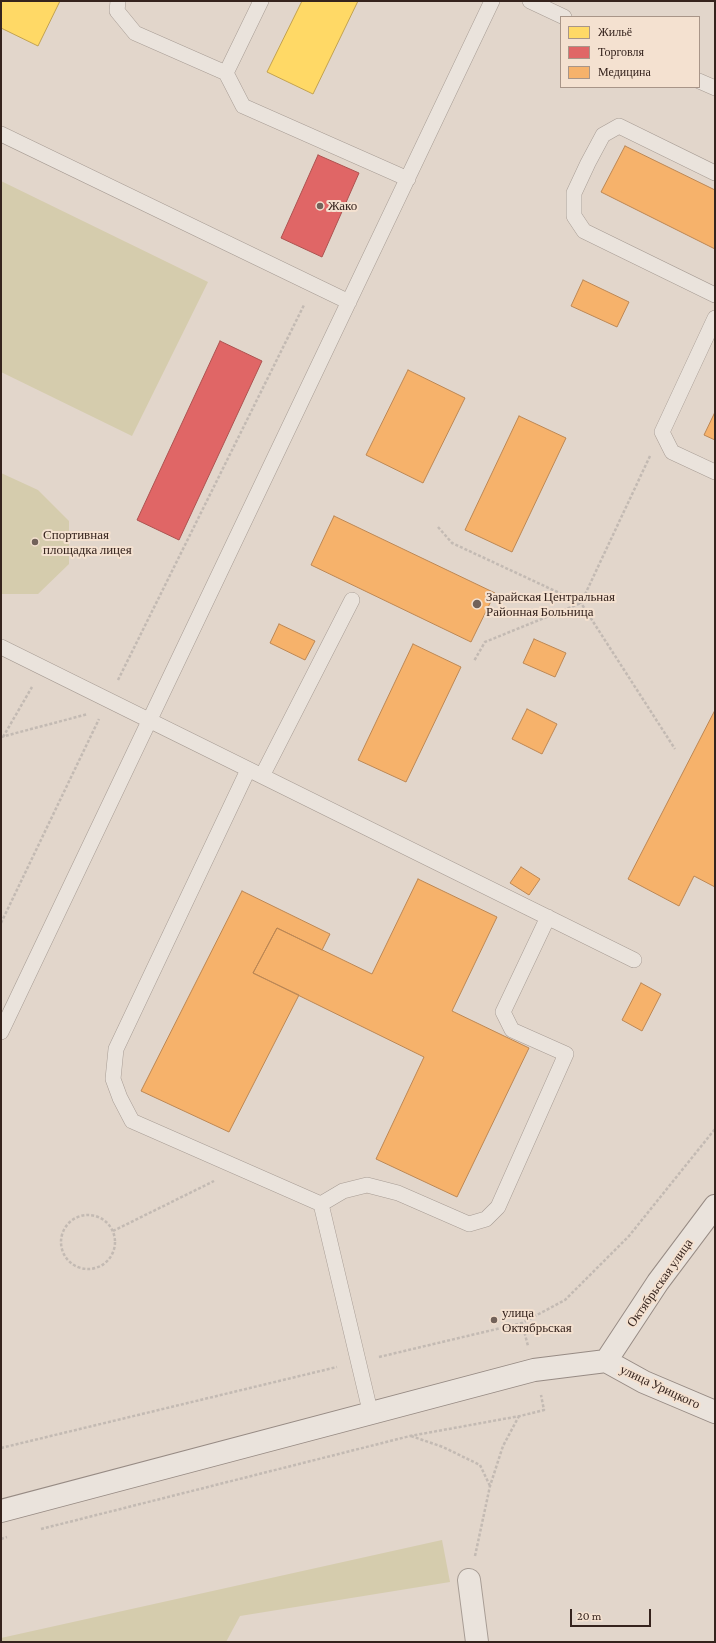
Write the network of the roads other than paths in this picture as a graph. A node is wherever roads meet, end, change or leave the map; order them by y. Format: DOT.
graph roads {
  1 [pos="118,1"];
  2 [pos="261,1"];
  3 [pos="492,1"];
  4 [pos="530,1"];
  5 [pos="562,16"];
  6 [pos="226,73"];
  7 [pos="700,81"];
  8 [pos="715,88"];
  9 [pos="1,134"];
  10 [pos="715,173"];
  11 [pos="408,179"];
  12 [pos="715,295"];
  13 [pos="349,302"];
  14 [pos="715,318"];
  15 [pos="715,472"];
  16 [pos="352,600"];
  17 [pos="1,647"];
  18 [pos="149,720"];
  19 [pos="248,770"];
  20 [pos="262,776"];
  21 [pos="548,918"];
  22 [pos="634,960"];
  23 [pos="1,1032"];
  24 [pos="321,1204"];
  25 [pos="715,1206"];
  26 [pos="606,1361"];
  27 [pos="715,1412"];
  28 [pos="371,1415"];
  29 [pos="1,1512"];
  30 [pos="470,1580"];
  31 [pos="477,1642"];
  1 -- 6 [label="lane"];
  2 -- 6 [label="lane"];
  3 -- 11 [label="lane"];
  4 -- 5 [label="lane"];
  6 -- 11 [label="lane"];
  7 -- 8 [label="lane"];
  9 -- 13 [label="lane"];
  10 -- 12 [label="lane"];
  11 -- 13 [label="lane"];
  13 -- 18 [label="lane"];
  14 -- 15 [label="lane"];
  16 -- 20 [label="lane"];
  17 -- 18 [label="lane"];
  18 -- 19 [label="lane"];
  18 -- 23 [label="lane"];
  19 -- 20 [label="lane"];
  19 -- 24 [label="lane"];
  20 -- 21 [label="lane"];
  21 -- 22 [label="lane"];
  21 -- 24 [label="lane"];
  24 -- 28 [label="lane"];
  25 -- 26 [label="main road, Октябрьская улица"];
  26 -- 27 [label="main road, улица Урицкого"];
  26 -- 28 [label="main road"];
  28 -- 29 [label="main road"];
  30 -- 31 [label="main road"];
}
